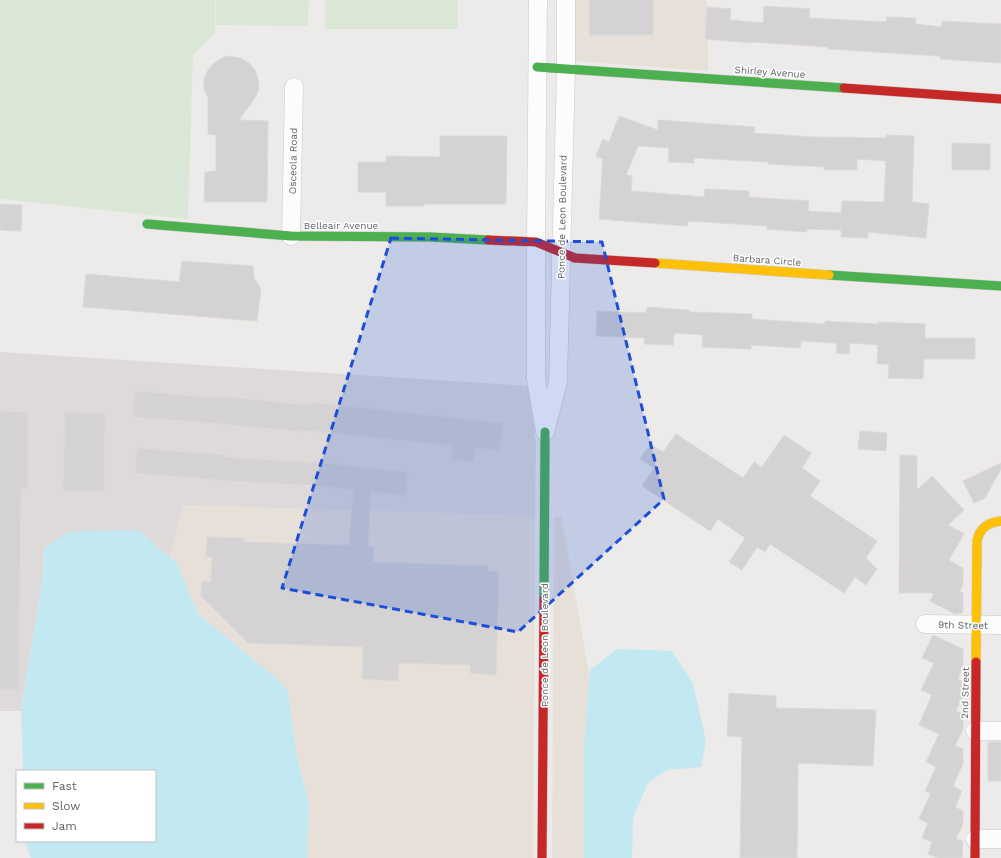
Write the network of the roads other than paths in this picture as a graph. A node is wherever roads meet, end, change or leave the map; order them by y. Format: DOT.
graph roads {
  1 [pos="538,0"];
  2 [pos="566,0"];
  3 [pos="537,67"];
  4 [pos="566,69"];
  5 [pos="294,87"];
  6 [pos="1001,100"];
  7 [pos="147,224"];
  8 [pos="291,236"];
  9 [pos="536,242"];
  10 [pos="561,254"];
  11 [pos="1001,286"];
  12 [pos="545,432"];
  13 [pos="1001,521"];
  14 [pos="925,624"];
  15 [pos="976,625"];
  16 [pos="1001,625"];
  17 [pos="975,731"];
  18 [pos="1001,731"];
  19 [pos="975,839"];
  20 [pos="1001,839"];
  21 [pos="542,858"];
  22 [pos="975,858"];
  1 -- 3 [label="street, Ponce de Leon Boulevard"];
  2 -- 4 [label="street, Ponce de Leon Boulevard"];
  3 -- 4 [label="street, Shirley Avenue"];
  3 -- 9 [label="street, Ponce de Leon Boulevard"];
  4 -- 6 [label="street, Shirley Avenue"];
  4 -- 10 [label="street, Ponce de Leon Boulevard"];
  5 -- 8 [label="street, Osceola Road"];
  7 -- 8 [label="street, Belleair Avenue"];
  8 -- 9 [label="street, Belleair Avenue"];
  9 -- 10 [label="street, Barbara Circle"];
  9 -- 12 [label="street, Ponce de Leon Boulevard"];
  10 -- 11 [label="street, Barbara Circle"];
  10 -- 12 [label="street, Ponce de Leon Boulevard"];
  12 -- 21 [label="street, Ponce de Leon Boulevard"];
  13 -- 15 [label="street, 2nd Street"];
  14 -- 15 [label="street, 9th Street"];
  15 -- 16 [label="street, 9th Street"];
  15 -- 17 [label="street, 2nd Street"];
  17 -- 18 [label="street"];
  17 -- 19 [label="street, 2nd Street"];
  19 -- 20 [label="street"];
  19 -- 22 [label="street, 2nd Street"];
}
